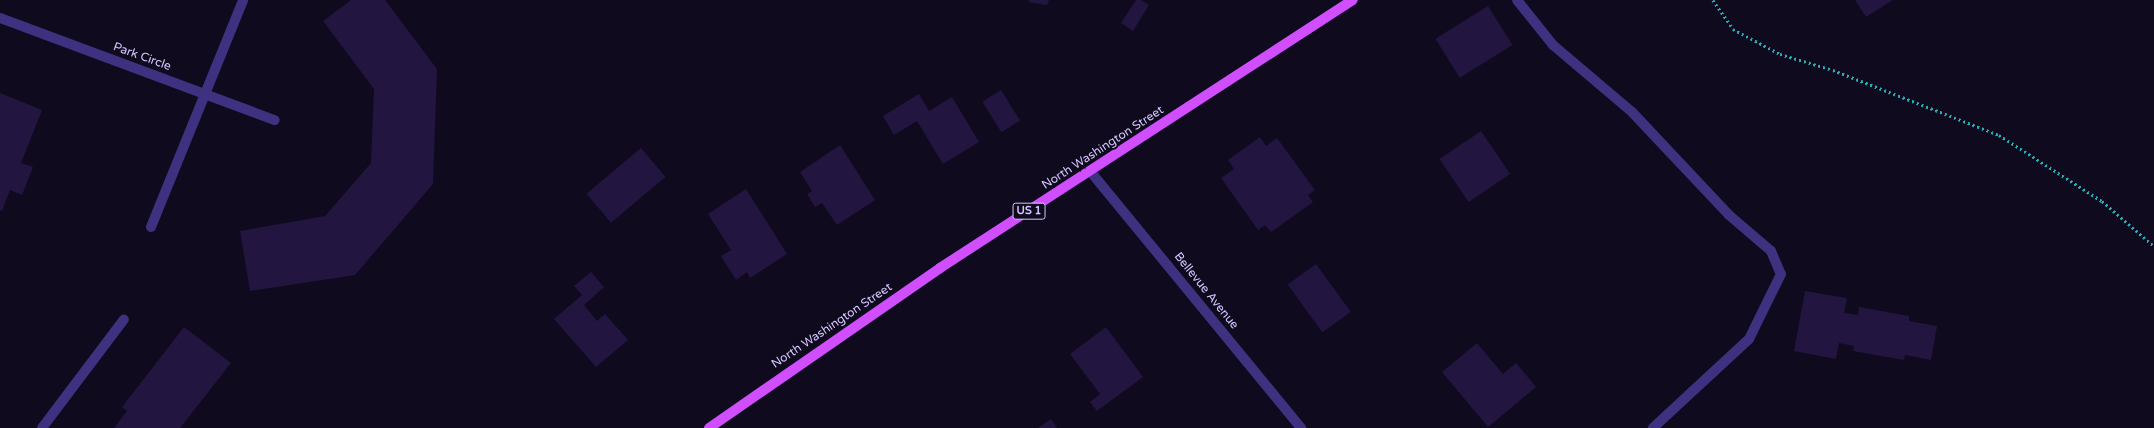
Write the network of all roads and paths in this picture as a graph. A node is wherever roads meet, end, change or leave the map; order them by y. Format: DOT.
graph roads {
  1 [pos="243,0"];
  2 [pos="1353,0"];
  3 [pos="1517,0"];
  4 [pos="1713,0"];
  5 [pos="0,18"];
  6 [pos="205,94"];
  7 [pos="275,120"];
  8 [pos="1090,171"];
  9 [pos="151,228"];
  10 [pos="2154,246"];
  11 [pos="124,319"];
  12 [pos="42,428"];
  13 [pos="709,428"];
  14 [pos="1301,428"];
  15 [pos="1654,428"];
  1 -- 6 [label="street"];
  2 -- 8 [label="main road, North Washington Street / US 1"];
  3 -- 15 [label="street"];
  4 -- 10 [label="path"];
  5 -- 6 [label="street, Park Circle"];
  6 -- 7 [label="street, Park Circle"];
  6 -- 9 [label="street"];
  8 -- 13 [label="main road, North Washington Street / US 1"];
  8 -- 14 [label="street, Bellevue Avenue"];
  11 -- 12 [label="street"];
}
